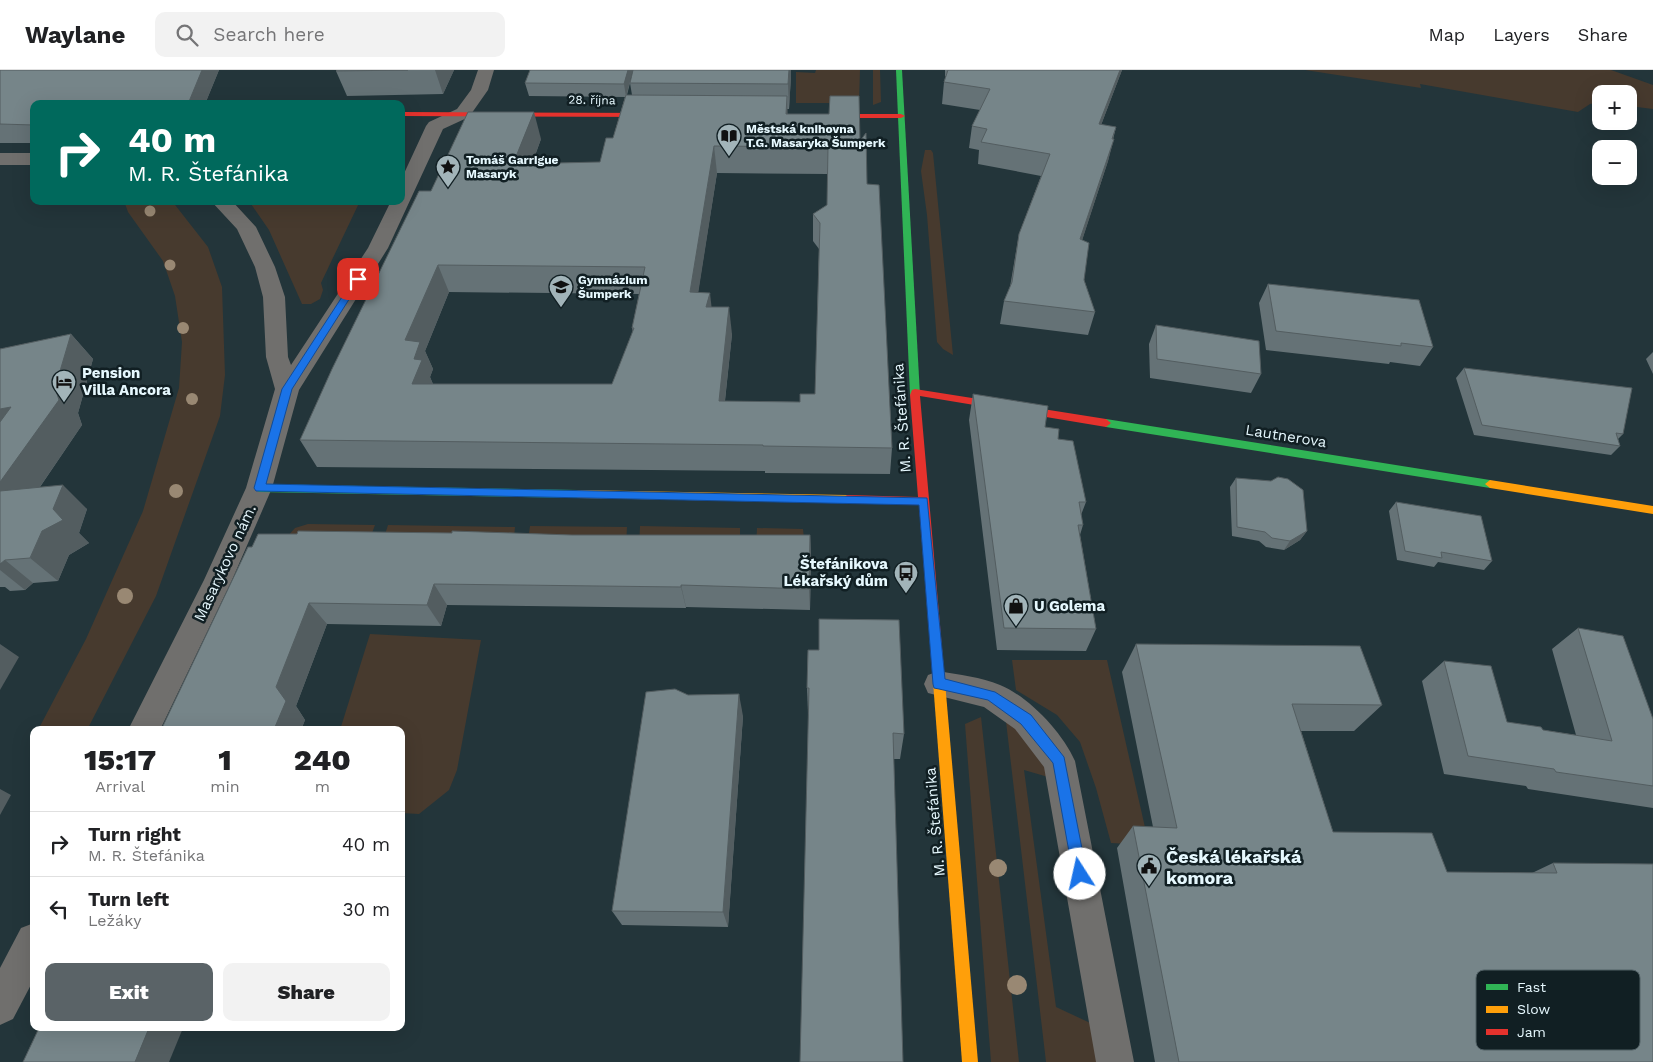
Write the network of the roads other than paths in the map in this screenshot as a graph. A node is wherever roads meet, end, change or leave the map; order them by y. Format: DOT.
graph roads {
  1 [pos="486,70"];
  2 [pos="899,70"];
  3 [pos="463,113"];
  4 [pos="405,114"];
  5 [pos="673,115"];
  6 [pos="809,116"];
  7 [pos="901,116"];
  8 [pos="0,159"];
  9 [pos="30,159"];
  10 [pos="405,192"];
  11 [pos="225,205"];
  12 [pos="399,205"];
  13 [pos="287,389"];
  14 [pos="915,392"];
  15 [pos="259,488"];
  16 [pos="924,501"];
  17 [pos="1653,510"];
  18 [pos="939,684"];
  19 [pos="146,726"];
  20 [pos="30,949"];
  21 [pos="0,1006"];
  22 [pos="970,1062"];
  23 [pos="1115,1062"];
  1 -- 3 [label="street"];
  2 -- 7 [label="street, M. R. Štefánika"];
  3 -- 4 [label="street"];
  3 -- 5 [label="street, 28. října"];
  3 -- 10 [label="street, Masarykovo nám."];
  6 -- 7 [label="street"];
  7 -- 14 [label="street, M. R. Štefánika"];
  8 -- 9 [label="street"];
  11 -- 13 [label="street"];
  12 -- 13 [label="street, Masarykovo nám."];
  13 -- 15 [label="street, Masarykovo nám."];
  14 -- 16 [label="street, M. R. Štefánika"];
  14 -- 17 [label="street, Lautnerova"];
  15 -- 16 [label="street"];
  15 -- 19 [label="street, Masarykovo nám."];
  16 -- 18 [label="street, M. R. Štefánika"];
  18 -- 22 [label="street, M. R. Štefánika"];
  18 -- 23 [label="street"];
  20 -- 21 [label="street"];
}
